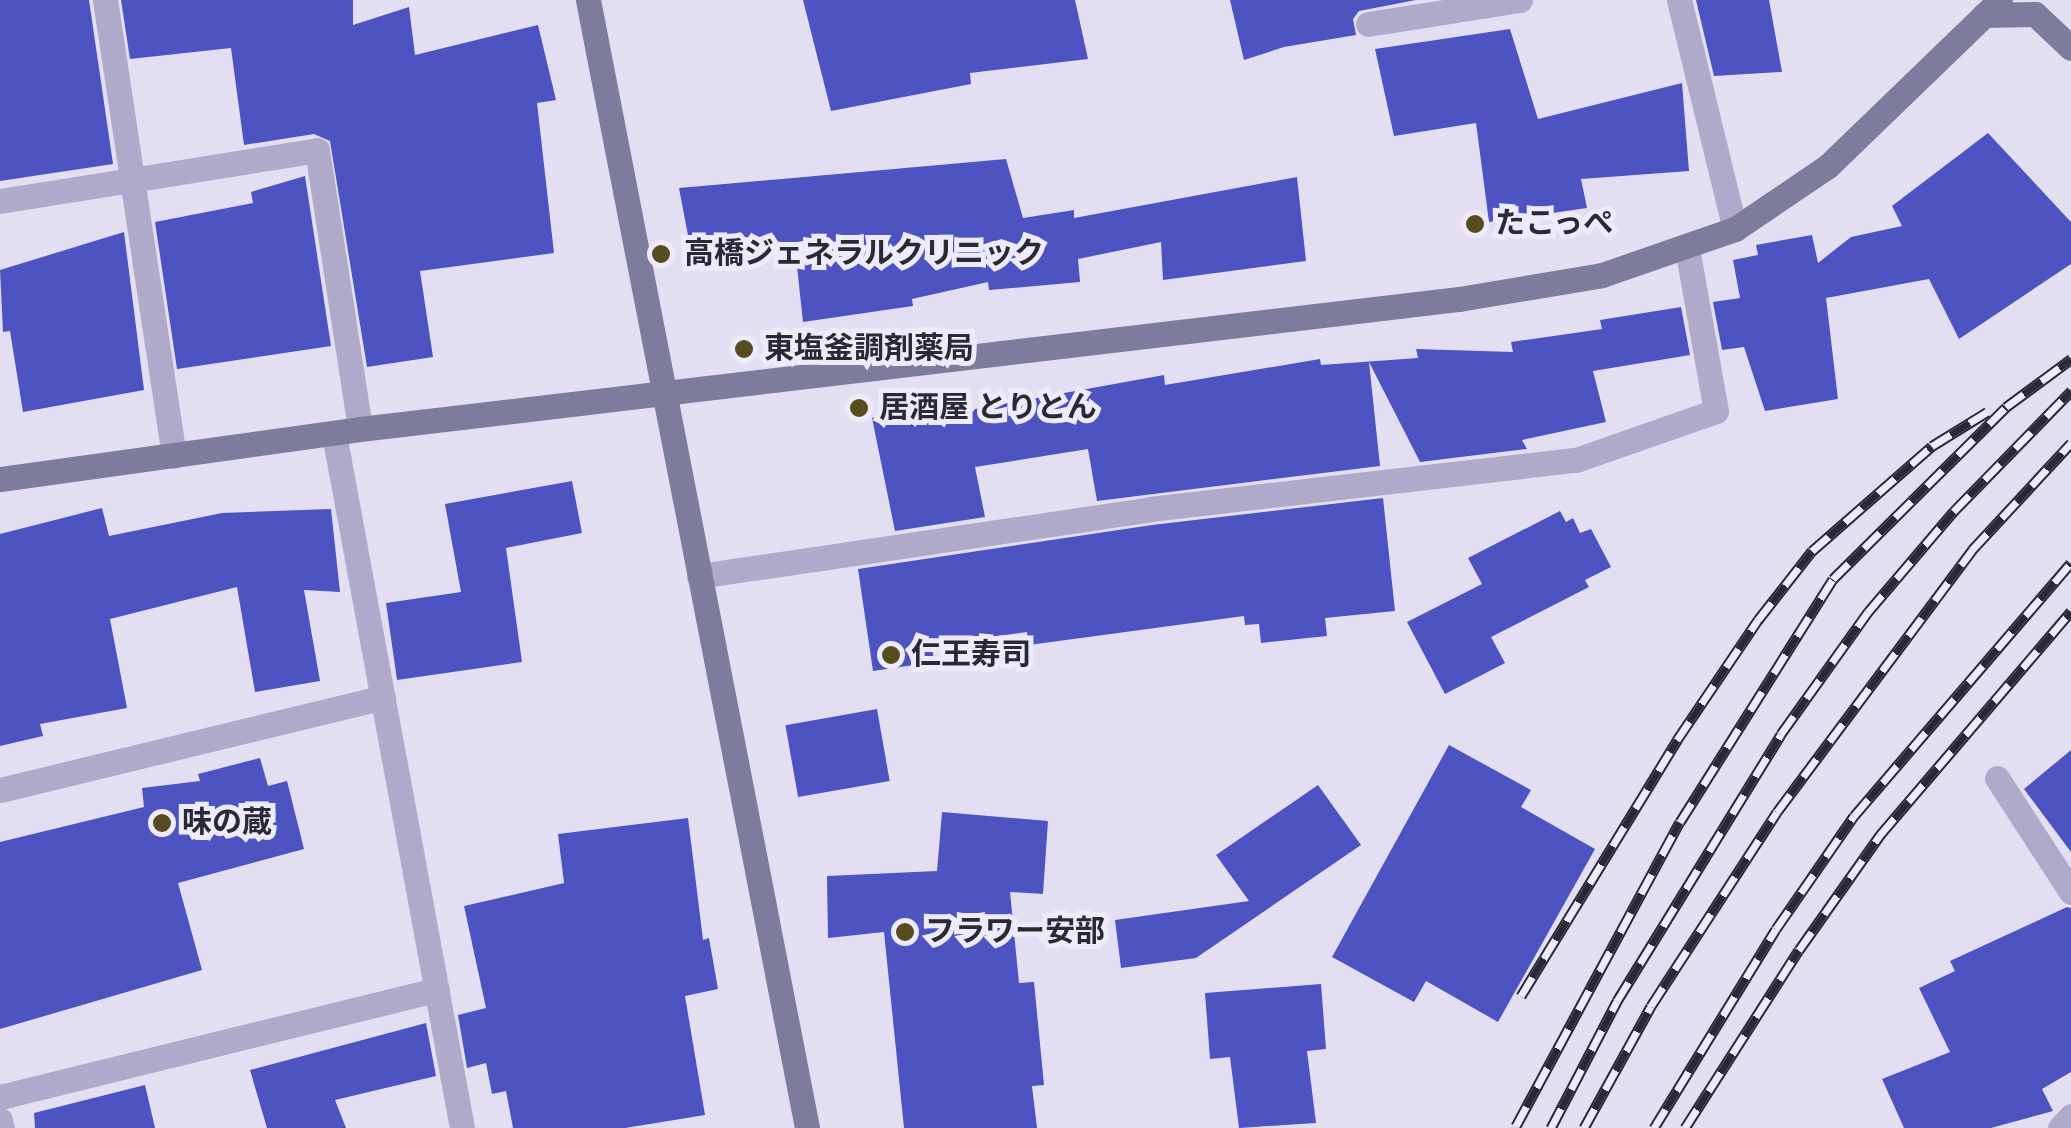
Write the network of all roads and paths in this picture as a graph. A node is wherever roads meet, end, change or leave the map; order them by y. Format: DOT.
graph roads {
  1 [pos="105,0"];
  2 [pos="588,0"];
  3 [pos="1520,0"];
  4 [pos="1678,0"];
  5 [pos="1992,8"];
  6 [pos="1368,24"];
  7 [pos="2071,48"];
  8 [pos="133,180"];
  9 [pos="0,201"];
  10 [pos="1734,229"];
  11 [pos="1688,249"];
  12 [pos="665,395"];
  13 [pos="347,432"];
  14 [pos="174,456"];
  15 [pos="0,479"];
  16 [pos="699,576"];
  17 [pos="383,697"];
  18 [pos="1997,778"];
  19 [pos="0,790"];
  20 [pos="2071,892"];
  21 [pos="437,990"];
  22 [pos="0,1096"];
  23 [pos="2071,1116"];
  24 [pos="0,1120"];
  25 [pos="2,1128"];
  26 [pos="462,1128"];
  27 [pos="807,1128"];
  28 [pos="2060,1128"];
  1 -- 8 [label="street"];
  2 -- 12 [label="street"];
  3 -- 6 [label="street"];
  4 -- 10 [label="street"];
  5 -- 7 [label="street"];
  5 -- 10 [label="street"];
  8 -- 9 [label="street"];
  8 -- 13 [label="street"];
  8 -- 14 [label="street"];
  10 -- 11 [label="street"];
  11 -- 12 [label="street"];
  11 -- 16 [label="street"];
  12 -- 13 [label="street"];
  12 -- 16 [label="street"];
  13 -- 14 [label="street"];
  13 -- 17 [label="street"];
  14 -- 15 [label="street"];
  16 -- 27 [label="street"];
  17 -- 19 [label="street"];
  17 -- 21 [label="street"];
  18 -- 20 [label="street"];
  21 -- 22 [label="street"];
  21 -- 26 [label="street"];
  23 -- 28 [label="street"];
  24 -- 25 [label="street"];
}
